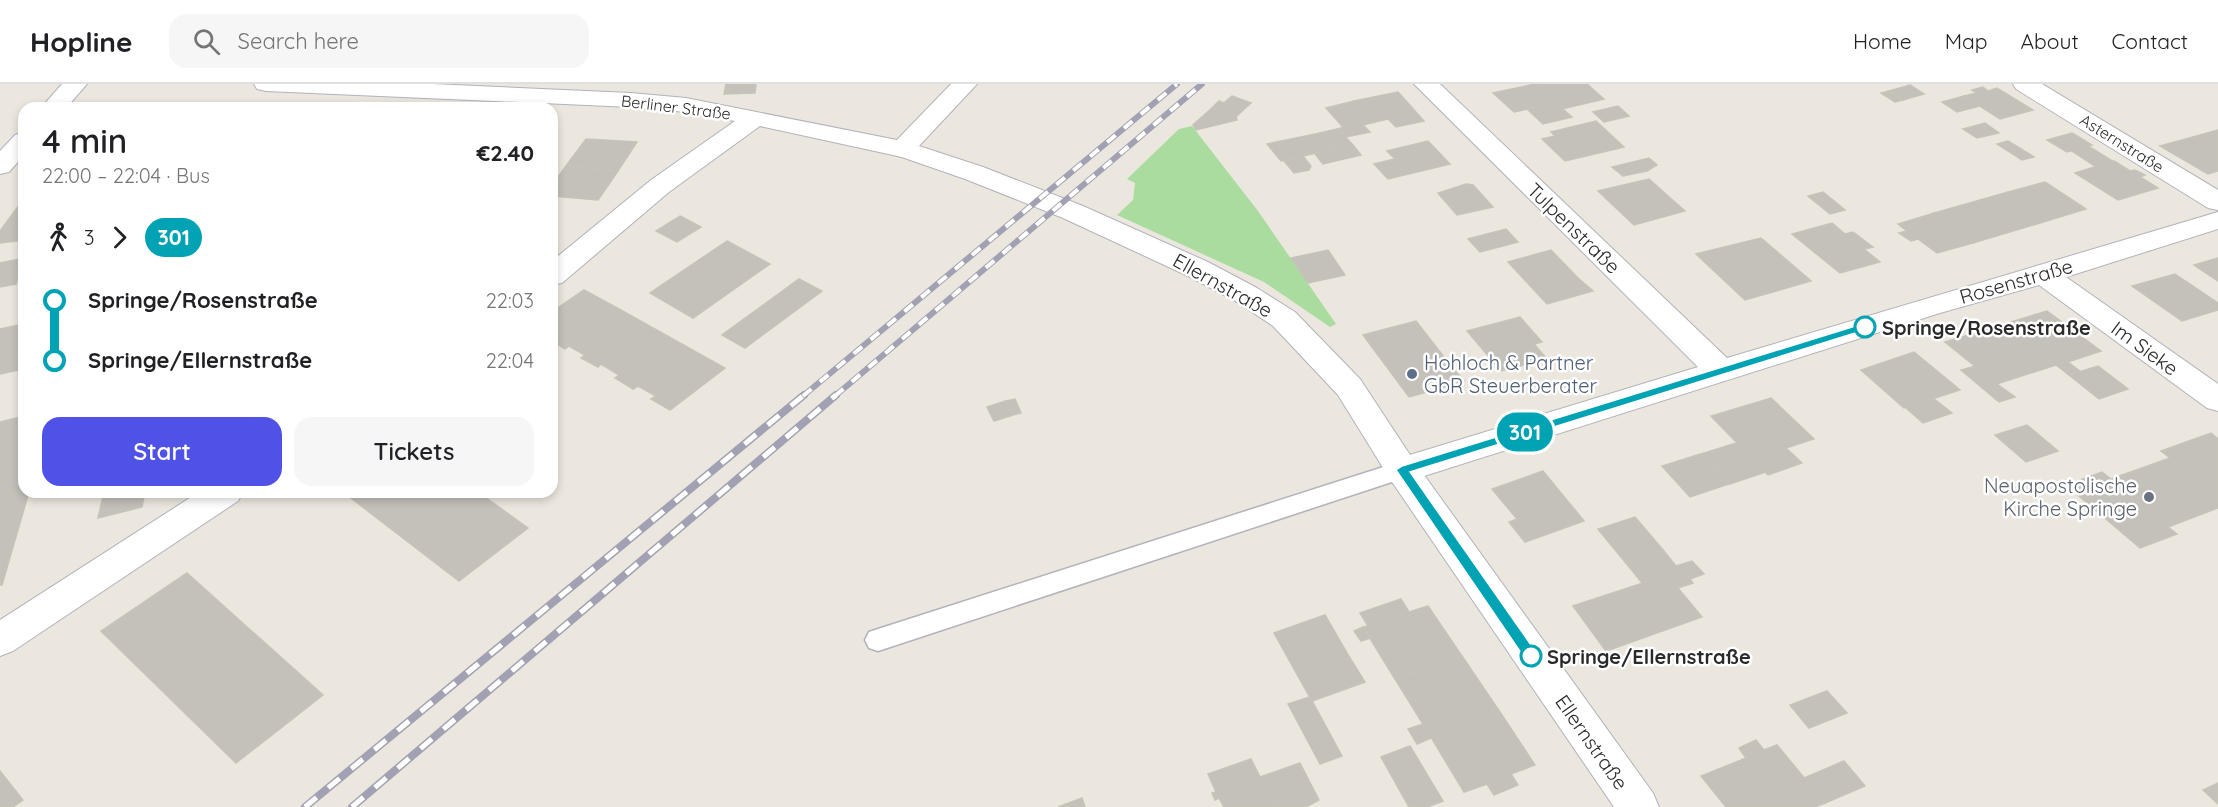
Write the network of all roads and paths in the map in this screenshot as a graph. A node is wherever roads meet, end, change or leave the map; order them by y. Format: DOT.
graph roads {
  1 [pos="75,84"];
  2 [pos="266,84"];
  3 [pos="964,84"];
  4 [pos="1426,84"];
  5 [pos="2025,84"];
  6 [pos="633,92"];
  7 [pos="58,102"];
  8 [pos="756,117"];
  9 [pos="18,146"];
  10 [pos="902,149"];
  11 [pos="0,166"];
  12 [pos="2218,202"];
  13 [pos="2218,220"];
  14 [pos="558,271"];
  15 [pos="2043,274"];
  16 [pos="1722,372"];
  17 [pos="2218,400"];
  18 [pos="1402,470"];
  19 [pos="217,498"];
  20 [pos="0,640"];
  21 [pos="878,640"];
  22 [pos="1638,807"];
  1 -- 7 [label="street"];
  2 -- 6 [label="street, Berliner Straße"];
  3 -- 10 [label="street"];
  4 -- 16 [label="street, Tulpenstraße"];
  5 -- 12 [label="street, Asternstraße"];
  6 -- 8 [label="street, Berliner Straße"];
  8 -- 10 [label="street, Berliner Straße"];
  8 -- 14 [label="street"];
  9 -- 11 [label="street"];
  10 -- 18 [label="street, Ellernstraße"];
  13 -- 15 [label="street, Rosenstraße"];
  15 -- 16 [label="street, Rosenstraße"];
  15 -- 17 [label="street, Im Sieke"];
  16 -- 18 [label="street, Rosenstraße"];
  18 -- 21 [label="lane"];
  18 -- 22 [label="street, Ellernstraße"];
  19 -- 20 [label="street"];
}
